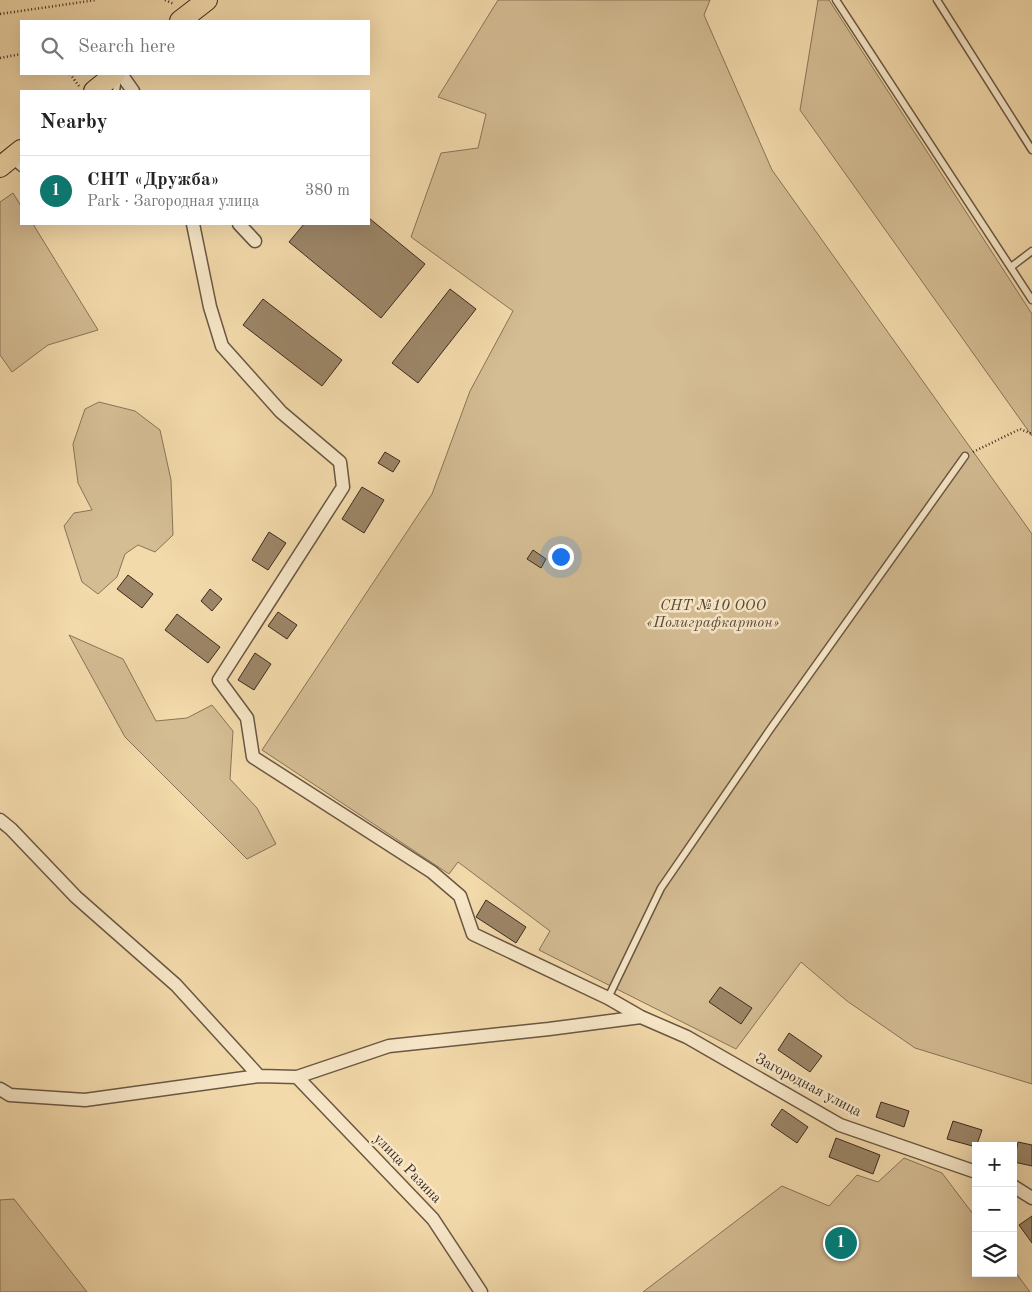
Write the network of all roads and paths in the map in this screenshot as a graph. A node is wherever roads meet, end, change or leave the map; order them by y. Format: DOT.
graph roads {
  1 [pos="96,0"];
  2 [pos="207,0"];
  3 [pos="836,0"];
  4 [pos="937,0"];
  5 [pos="0,14"];
  6 [pos="181,20"];
  7 [pos="20,54"];
  8 [pos="0,58"];
  9 [pos="71,75"];
  10 [pos="117,75"];
  11 [pos="118,75"];
  12 [pos="119,75"];
  13 [pos="82,90"];
  14 [pos="95,90"];
  15 [pos="116,90"];
  16 [pos="132,90"];
  17 [pos="1032,150"];
  18 [pos="193,225"];
  19 [pos="240,225"];
  20 [pos="255,241"];
  21 [pos="1032,251"];
  22 [pos="1011,267"];
  23 [pos="1032,300"];
  24 [pos="1032,434"];
  25 [pos="965,456"];
  26 [pos="0,820"];
  27 [pos="608,998"];
  28 [pos="641,1017"];
  29 [pos="259,1076"];
  30 [pos="296,1078"];
  31 [pos="0,1089"];
  32 [pos="972,1171"];
  33 [pos="1015,1187"];
  34 [pos="1032,1198"];
  35 [pos="481,1292"];
  1 -- 5 [label="path"];
  2 -- 6 [label="main road"];
  3 -- 22 [label="lane"];
  4 -- 17 [label="lane"];
  7 -- 8 [label="path"];
  9 -- 13 [label="path"];
  10 -- 14 [label="main road"];
  11 -- 15 [label="lane"];
  12 -- 16 [label="street"];
  18 -- 27 [label="street, Загородная улица"];
  19 -- 20 [label="street"];
  21 -- 22 [label="lane"];
  22 -- 23 [label="lane"];
  24 -- 25 [label="path"];
  25 -- 27 [label="lane"];
  26 -- 29 [label="street"];
  27 -- 28 [label="street, Загородная улица"];
  28 -- 30 [label="street"];
  28 -- 32 [label="street, Загородная улица"];
  29 -- 30 [label="street"];
  29 -- 31 [label="street"];
  30 -- 35 [label="street, улица Разина"];
  33 -- 34 [label="street"];
}
